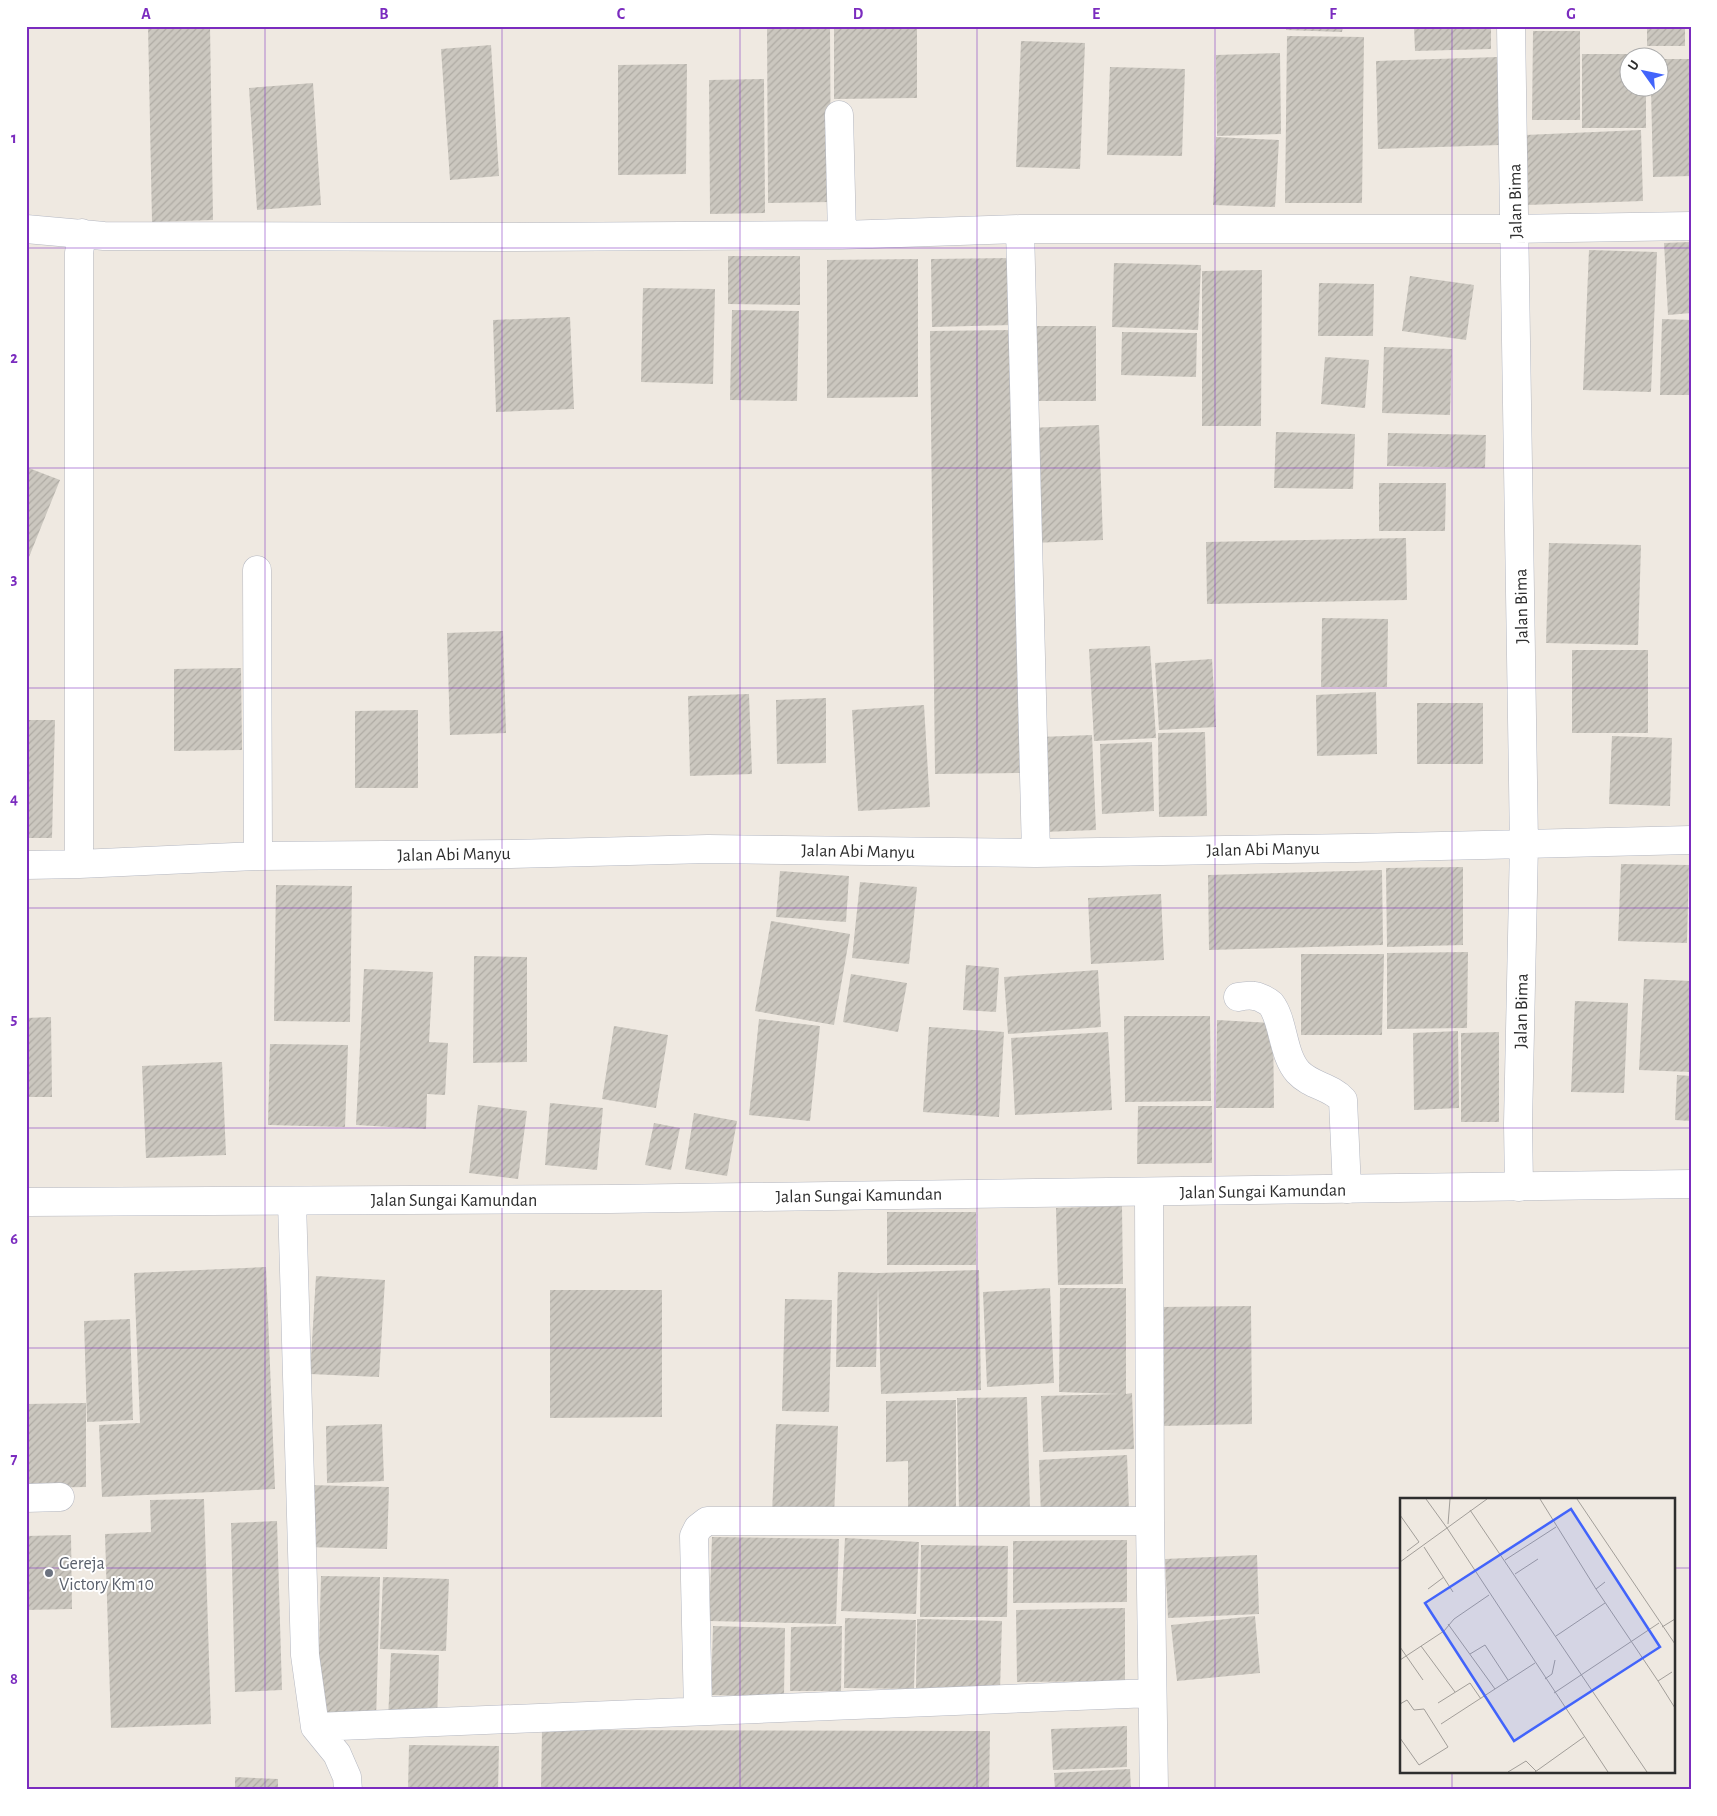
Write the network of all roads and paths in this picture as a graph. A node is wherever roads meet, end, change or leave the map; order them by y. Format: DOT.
graph roads {
  1 [pos="1511,26"];
  2 [pos="840,115"];
  3 [pos="1691,226"];
  4 [pos="26,229"];
  5 [pos="1516,229"];
  6 [pos="1020,230"];
  7 [pos="82,233"];
  8 [pos="842,235"];
  9 [pos="257,570"];
  10 [pos="1691,840"];
  11 [pos="1524,844"];
  12 [pos="1036,853"];
  13 [pos="258,856"];
  14 [pos="79,864"];
  15 [pos="26,865"];
  16 [pos="1238,997"];
  17 [pos="1691,1184"];
  18 [pos="1519,1186"];
  19 [pos="1347,1190"];
  20 [pos="1149,1192"];
  21 [pos="292,1201"];
  22 [pos="26,1202"];
  23 [pos="60,1497"];
  24 [pos="26,1498"];
  25 [pos="1150,1521"];
  26 [pos="1152,1693"];
  27 [pos="698,1711"];
  28 [pos="315,1727"];
  29 [pos="348,1790"];
  30 [pos="1154,1790"];
  1 -- 5 [label="street, Jalan Bima"];
  2 -- 8 [label="street"];
  3 -- 5 [label="street"];
  4 -- 7 [label="street"];
  5 -- 6 [label="street"];
  5 -- 11 [label="street, Jalan Bima"];
  6 -- 8 [label="street"];
  6 -- 12 [label="street"];
  7 -- 8 [label="street"];
  7 -- 14 [label="street"];
  9 -- 13 [label="street"];
  10 -- 11 [label="street, Jalan Abi Manyu"];
  11 -- 12 [label="street, Jalan Abi Manyu"];
  11 -- 18 [label="street, Jalan Bima"];
  12 -- 13 [label="street, Jalan Abi Manyu"];
  13 -- 14 [label="street, Jalan Abi Manyu"];
  14 -- 15 [label="street, Jalan Abi Manyu"];
  16 -- 19 [label="street"];
  17 -- 18 [label="street, Jalan Sungai Kamundan"];
  18 -- 19 [label="street, Jalan Sungai Kamundan"];
  19 -- 20 [label="street, Jalan Sungai Kamundan"];
  20 -- 21 [label="street, Jalan Sungai Kamundan"];
  20 -- 25 [label="street"];
  21 -- 22 [label="street, Jalan Sungai Kamundan"];
  21 -- 28 [label="street"];
  23 -- 24 [label="street"];
  25 -- 26 [label="street"];
  25 -- 27 [label="street"];
  26 -- 27 [label="street"];
  26 -- 30 [label="street"];
  27 -- 28 [label="street"];
  28 -- 29 [label="street"];
}
